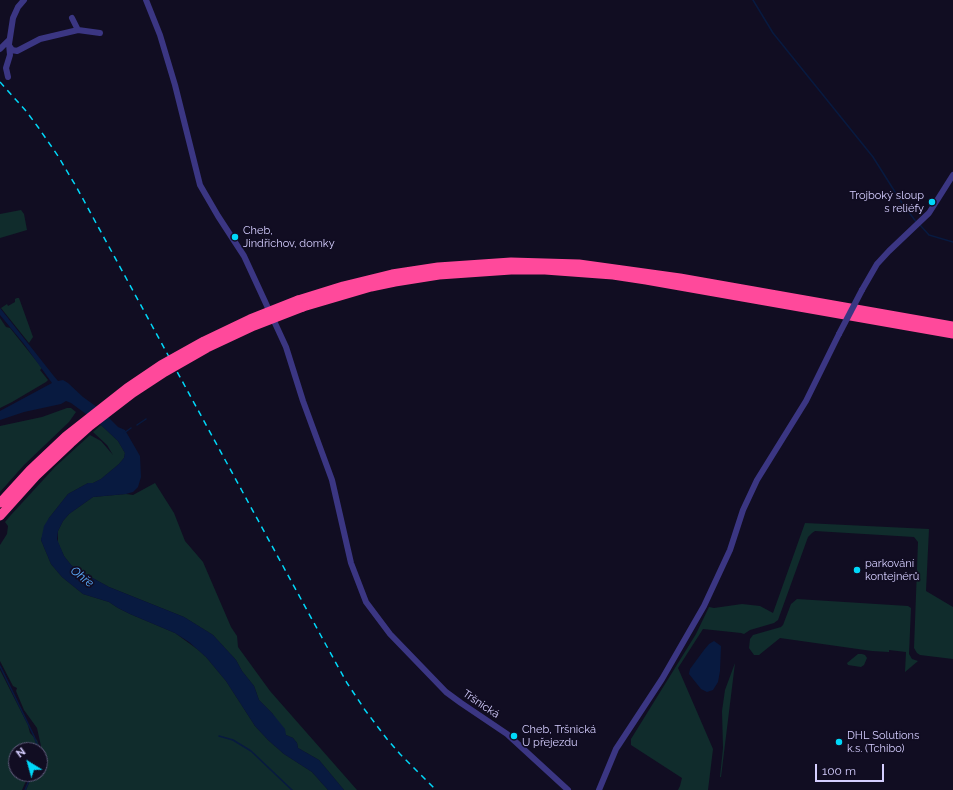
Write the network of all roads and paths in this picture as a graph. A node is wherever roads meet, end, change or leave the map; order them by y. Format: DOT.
graph roads {
  1 [pos="24,0"];
  2 [pos="146,0"];
  3 [pos="72,18"];
  4 [pos="78,30"];
  5 [pos="100,33"];
  6 [pos="10,38"];
  7 [pos="10,47"];
  8 [pos="0,49"];
  9 [pos="18,50"];
  10 [pos="9,59"];
  11 [pos="0,68"];
  12 [pos="953,175"];
  13 [pos="300,303"];
  14 [pos="953,326"];
  15 [pos="953,334"];
  16 [pos="0,503"];
  17 [pos="0,516"];
  18 [pos="568,790"];
  19 [pos="599,790"];
  1 -- 6 [label="street"];
  2 -- 18 [label="street, Tršnická"];
  3 -- 4 [label="street"];
  4 -- 5 [label="street"];
  4 -- 9 [label="street"];
  6 -- 7 [label="street"];
  6 -- 8 [label="street"];
  7 -- 9 [label="street"];
  7 -- 10 [label="street"];
  9 -- 10 [label="street"];
  10 -- 11 [label="street"];
  10 -- 11 [label="street"];
  12 -- 19 [label="street, bridge"];
  13 -- 14 [label="highway"];
  13 -- 15 [label="highway"];
  13 -- 16 [label="highway, bridge"];
  13 -- 17 [label="highway, bridge"];
}
